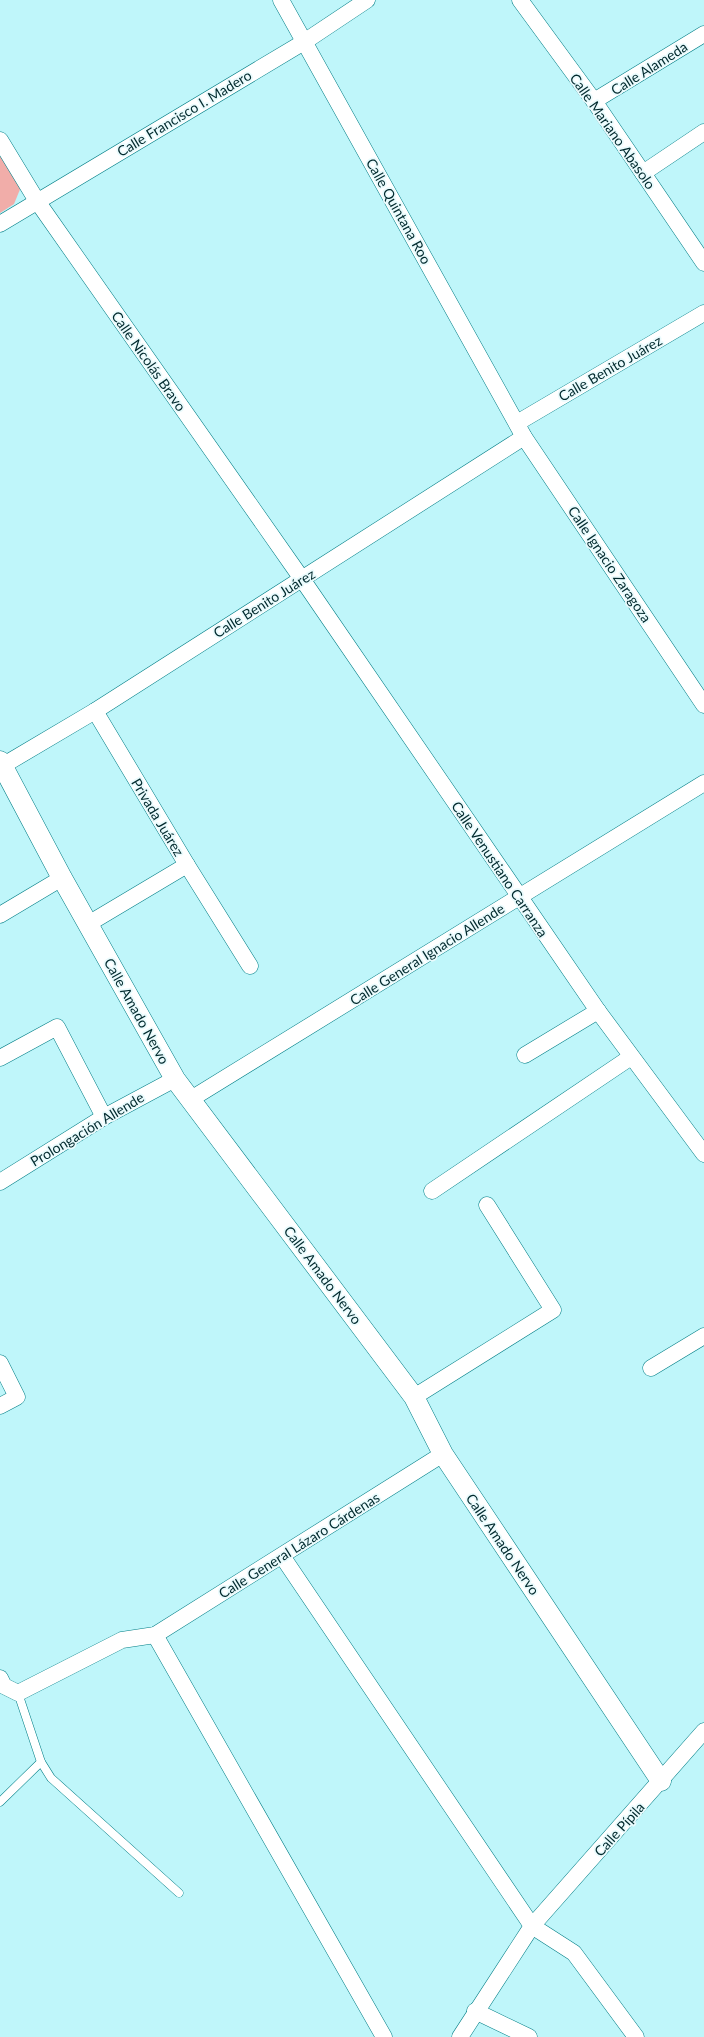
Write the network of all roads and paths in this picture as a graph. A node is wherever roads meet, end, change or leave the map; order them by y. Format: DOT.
graph roads {
  1 [pos="281,0"];
  2 [pos="367,0"];
  3 [pos="520,0"];
  4 [pos="704,34"];
  5 [pos="304,42"];
  6 [pos="594,101"];
  7 [pos="704,132"];
  8 [pos="0,140"];
  9 [pos="643,174"];
  10 [pos="37,201"];
  11 [pos="0,224"];
  12 [pos="704,263"];
  13 [pos="704,313"];
  14 [pos="520,430"];
  15 [pos="302,579"];
  16 [pos="704,705"];
  17 [pos="95,711"];
  18 [pos="1,763"];
  19 [pos="704,783"];
  20 [pos="187,865"];
  21 [pos="62,878"];
  22 [pos="519,897"];
  23 [pos="0,915"];
  24 [pos="88,924"];
  25 [pos="250,966"];
  26 [pos="598,1011"];
  27 [pos="525,1055"];
  28 [pos="631,1057"];
  29 [pos="0,1058"];
  30 [pos="175,1079"];
  31 [pos="191,1099"];
  32 [pos="104,1117"];
  33 [pos="704,1154"];
  34 [pos="0,1182"];
  35 [pos="432,1191"];
  36 [pos="487,1205"];
  37 [pos="704,1336"];
  38 [pos="0,1363"];
  39 [pos="651,1368"];
  40 [pos="414,1397"];
  41 [pos="0,1406"];
  42 [pos="443,1454"];
  43 [pos="282,1556"];
  44 [pos="155,1635"];
  45 [pos="0,1678"];
  46 [pos="18,1694"];
  47 [pos="704,1731"];
  48 [pos="41,1762"];
  49 [pos="661,1781"];
  50 [pos="0,1802"];
  51 [pos="179,1893"];
  52 [pos="532,1926"];
  53 [pos="475,2011"];
  54 [pos="384,2037"];
  55 [pos="460,2037"];
  56 [pos="529,2037"];
  57 [pos="636,2037"];
  1 -- 5 [label="street, Calle Quintana Roo"];
  2 -- 5 [label="street, Calle Francisco I. Madero"];
  3 -- 6 [label="street, Calle Mariano Abasolo"];
  4 -- 6 [label="street, Calle Alameda"];
  5 -- 10 [label="street, Calle Francisco I. Madero"];
  5 -- 14 [label="street, Calle Quintana Roo"];
  6 -- 9 [label="street, Calle Mariano Abasolo"];
  7 -- 9 [label="street"];
  8 -- 10 [label="street, Calle Nicolás Bravo"];
  9 -- 12 [label="street, Calle Mariano Abasolo"];
  10 -- 11 [label="street, Calle Francisco I. Madero"];
  10 -- 15 [label="street, Calle Nicolás Bravo"];
  13 -- 14 [label="street, Calle Benito Juárez"];
  14 -- 15 [label="street, Calle Benito Juárez"];
  14 -- 16 [label="street, Calle Ignacio Zaragoza"];
  15 -- 17 [label="street, Calle Benito Juárez"];
  15 -- 22 [label="street, Calle Venustiano Carranza"];
  17 -- 18 [label="street, Calle Benito Juárez"];
  17 -- 20 [label="street, Privada Juárez"];
  18 -- 21 [label="street, Calle Amado Nervo"];
  19 -- 22 [label="street, Calle General Ignacio Allende"];
  20 -- 24 [label="street, Privada Juárez"];
  20 -- 25 [label="street"];
  21 -- 23 [label="street"];
  21 -- 24 [label="street, Calle Amado Nervo"];
  22 -- 26 [label="street, Calle Venustiano Carranza"];
  22 -- 31 [label="street, Calle General Ignacio Allende"];
  24 -- 30 [label="street, Calle Amado Nervo"];
  26 -- 27 [label="street"];
  26 -- 28 [label="street, Calle Venustiano Carranza"];
  28 -- 33 [label="street, Calle Venustiano Carranza"];
  28 -- 35 [label="street"];
  29 -- 32 [label="street"];
  30 -- 31 [label="street, Calle Amado Nervo"];
  30 -- 32 [label="street, Prolongación Allende"];
  31 -- 40 [label="street, Calle Amado Nervo"];
  32 -- 34 [label="street, Prolongación Allende"];
  36 -- 40 [label="street"];
  37 -- 39 [label="street"];
  38 -- 41 [label="street"];
  40 -- 42 [label="street, Calle Amado Nervo"];
  42 -- 43 [label="street, Calle General Lázaro Cárdenas"];
  42 -- 49 [label="street, Calle Amado Nervo"];
  43 -- 44 [label="street, Calle General Lázaro Cárdenas"];
  43 -- 52 [label="street"];
  44 -- 46 [label="street"];
  44 -- 54 [label="street"];
  45 -- 46 [label="street"];
  46 -- 48 [label="lane"];
  47 -- 49 [label="street, Calle Pípila"];
  48 -- 50 [label="lane"];
  48 -- 51 [label="lane"];
  49 -- 52 [label="street, Calle Pípila"];
  52 -- 53 [label="street, Calle Pípila"];
  52 -- 57 [label="street"];
  53 -- 55 [label="street, Calle Pípila"];
  53 -- 56 [label="street"];
}
